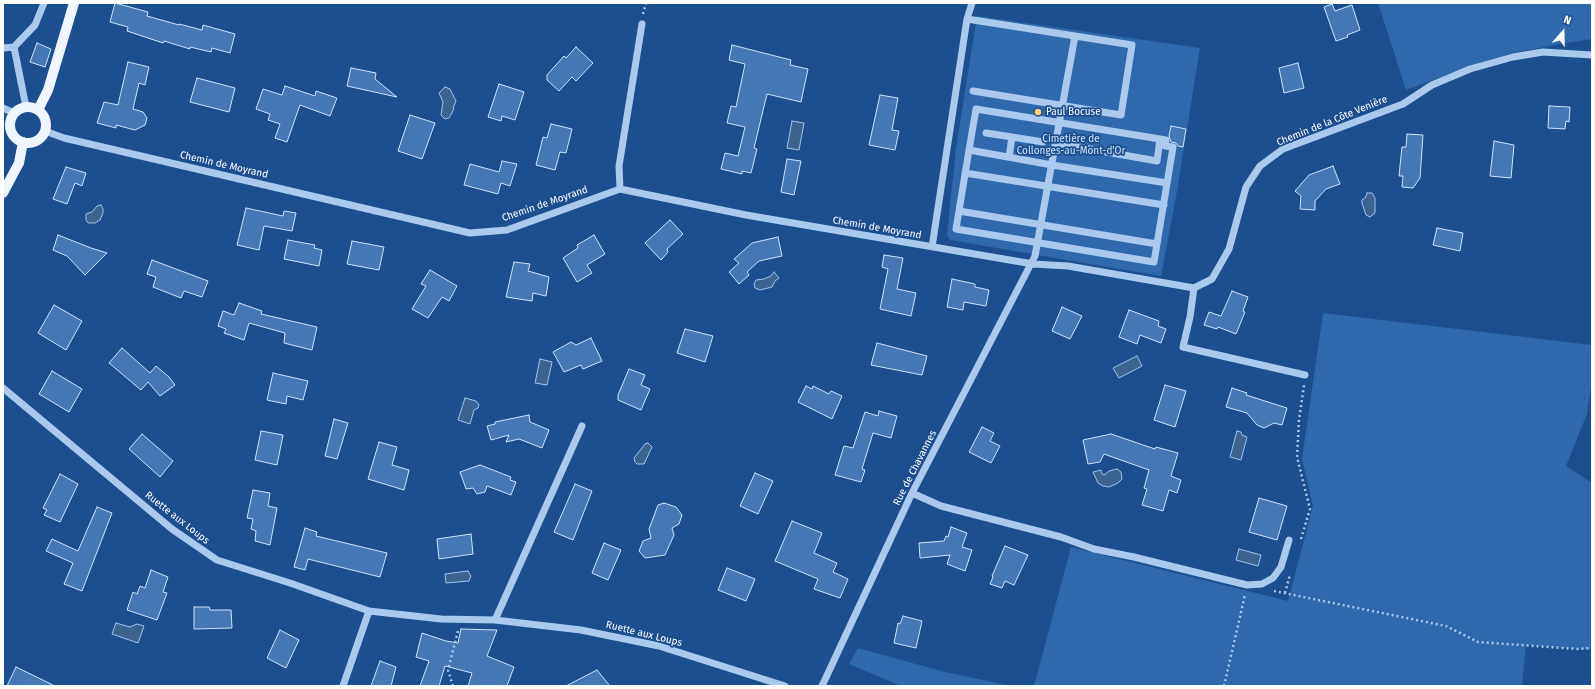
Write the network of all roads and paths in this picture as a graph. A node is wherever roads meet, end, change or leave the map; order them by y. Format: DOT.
graph roads {
  1 [pos="44,3"];
  2 [pos="74,3"];
  3 [pos="972,3"];
  4 [pos="967,19"];
  5 [pos="642,24"];
  6 [pos="1075,36"];
  7 [pos="14,46"];
  8 [pos="3,48"];
  9 [pos="1592,56"];
  10 [pos="973,92"];
  11 [pos="1062,106"];
  12 [pos="26,107"];
  13 [pos="3,108"];
  14 [pos="38,110"];
  15 [pos="14,113"];
  16 [pos="1059,122"];
  17 [pos="45,131"];
  18 [pos="986,133"];
  19 [pos="1012,137"];
  20 [pos="1160,139"];
  21 [pos="24,142"];
  22 [pos="1043,142"];
  23 [pos="1056,143"];
  24 [pos="969,150"];
  25 [pos="1009,157"];
  26 [pos="1052,165"];
  27 [pos="965,173"];
  28 [pos="1167,183"];
  29 [pos="1048,186"];
  30 [pos="620,189"];
  31 [pos="3,193"];
  32 [pos="1164,205"];
  33 [pos="959,211"];
  34 [pos="1042,225"];
  35 [pos="1038,243"];
  36 [pos="1157,244"];
  37 [pos="932,247"];
  38 [pos="1032,264"];
  39 [pos="1194,288"];
  40 [pos="1306,375"];
  41 [pos="3,388"];
  42 [pos="582,426"];
  43 [pos="912,494"];
  44 [pos="1289,540"];
  45 [pos="1299,544"];
  46 [pos="1291,572"];
  47 [pos="1247,584"];
  48 [pos="1270,590"];
  49 [pos="1285,593"];
  50 [pos="369,611"];
  51 [pos="461,620"];
  52 [pos="495,620"];
  53 [pos="1592,648"];
  54 [pos="343,686"];
  55 [pos="453,686"];
  56 [pos="785,686"];
  57 [pos="822,686"];
  58 [pos="1224,686"];
  1 -- 7 [label="street"];
  2 -- 14 [label="main road"];
  3 -- 4 [label="street"];
  4 -- 6 [label="street"];
  4 -- 37 [label="street"];
  5 -- 30 [label="street"];
  6 -- 11 [label="street, Rue de Chavannes"];
  6 -- 11 [label="street"];
  7 -- 8 [label="street"];
  7 -- 12 [label="street"];
  9 -- 39 [label="street, Chemin de la Côte Venière"];
  10 -- 11 [label="street"];
  11 -- 16 [label="street, Rue de Chavannes"];
  12 -- 14 [label="main road"];
  12 -- 15 [label="main road"];
  13 -- 15 [label="street"];
  14 -- 17 [label="main road"];
  15 -- 21 [label="main road"];
  16 -- 20 [label="street"];
  16 -- 23 [label="street, Rue de Chavannes"];
  16 -- 24 [label="street"];
  17 -- 21 [label="main road"];
  17 -- 30 [label="street, Chemin de Moyrand"];
  18 -- 19 [label="street"];
  19 -- 22 [label="street"];
  19 -- 25 [label="street"];
  20 -- 23 [label="street"];
  20 -- 28 [label="street"];
  21 -- 31 [label="main road"];
  23 -- 26 [label="street, Rue de Chavannes"];
  24 -- 25 [label="street"];
  24 -- 27 [label="street"];
  25 -- 26 [label="street"];
  26 -- 28 [label="street"];
  26 -- 29 [label="street, Rue de Chavannes"];
  27 -- 29 [label="street"];
  27 -- 33 [label="street"];
  28 -- 32 [label="street"];
  29 -- 32 [label="street"];
  29 -- 34 [label="street, Rue de Chavannes"];
  30 -- 37 [label="street, Chemin de Moyrand"];
  32 -- 36 [label="street"];
  33 -- 34 [label="street"];
  33 -- 35 [label="street"];
  34 -- 35 [label="street, Rue de Chavannes"];
  34 -- 36 [label="street"];
  35 -- 36 [label="street"];
  35 -- 38 [label="street, Rue de Chavannes"];
  37 -- 38 [label="street, Chemin de Moyrand"];
  38 -- 39 [label="street"];
  38 -- 43 [label="street, Rue de Chavannes"];
  39 -- 40 [label="street"];
  40 -- 45 [label="path"];
  41 -- 50 [label="street, Ruette aux Loups"];
  42 -- 52 [label="street"];
  43 -- 47 [label="street"];
  43 -- 57 [label="street, Rue de Chavannes"];
  44 -- 47 [label="street"];
  46 -- 49 [label="path"];
  47 -- 58 [label="path"];
  48 -- 49 [label="path"];
  49 -- 53 [label="path"];
  50 -- 51 [label="street, Ruette aux Loups"];
  50 -- 54 [label="street"];
  51 -- 52 [label="street, Ruette aux Loups"];
  51 -- 55 [label="path"];
  52 -- 56 [label="street, Ruette aux Loups"];
}
